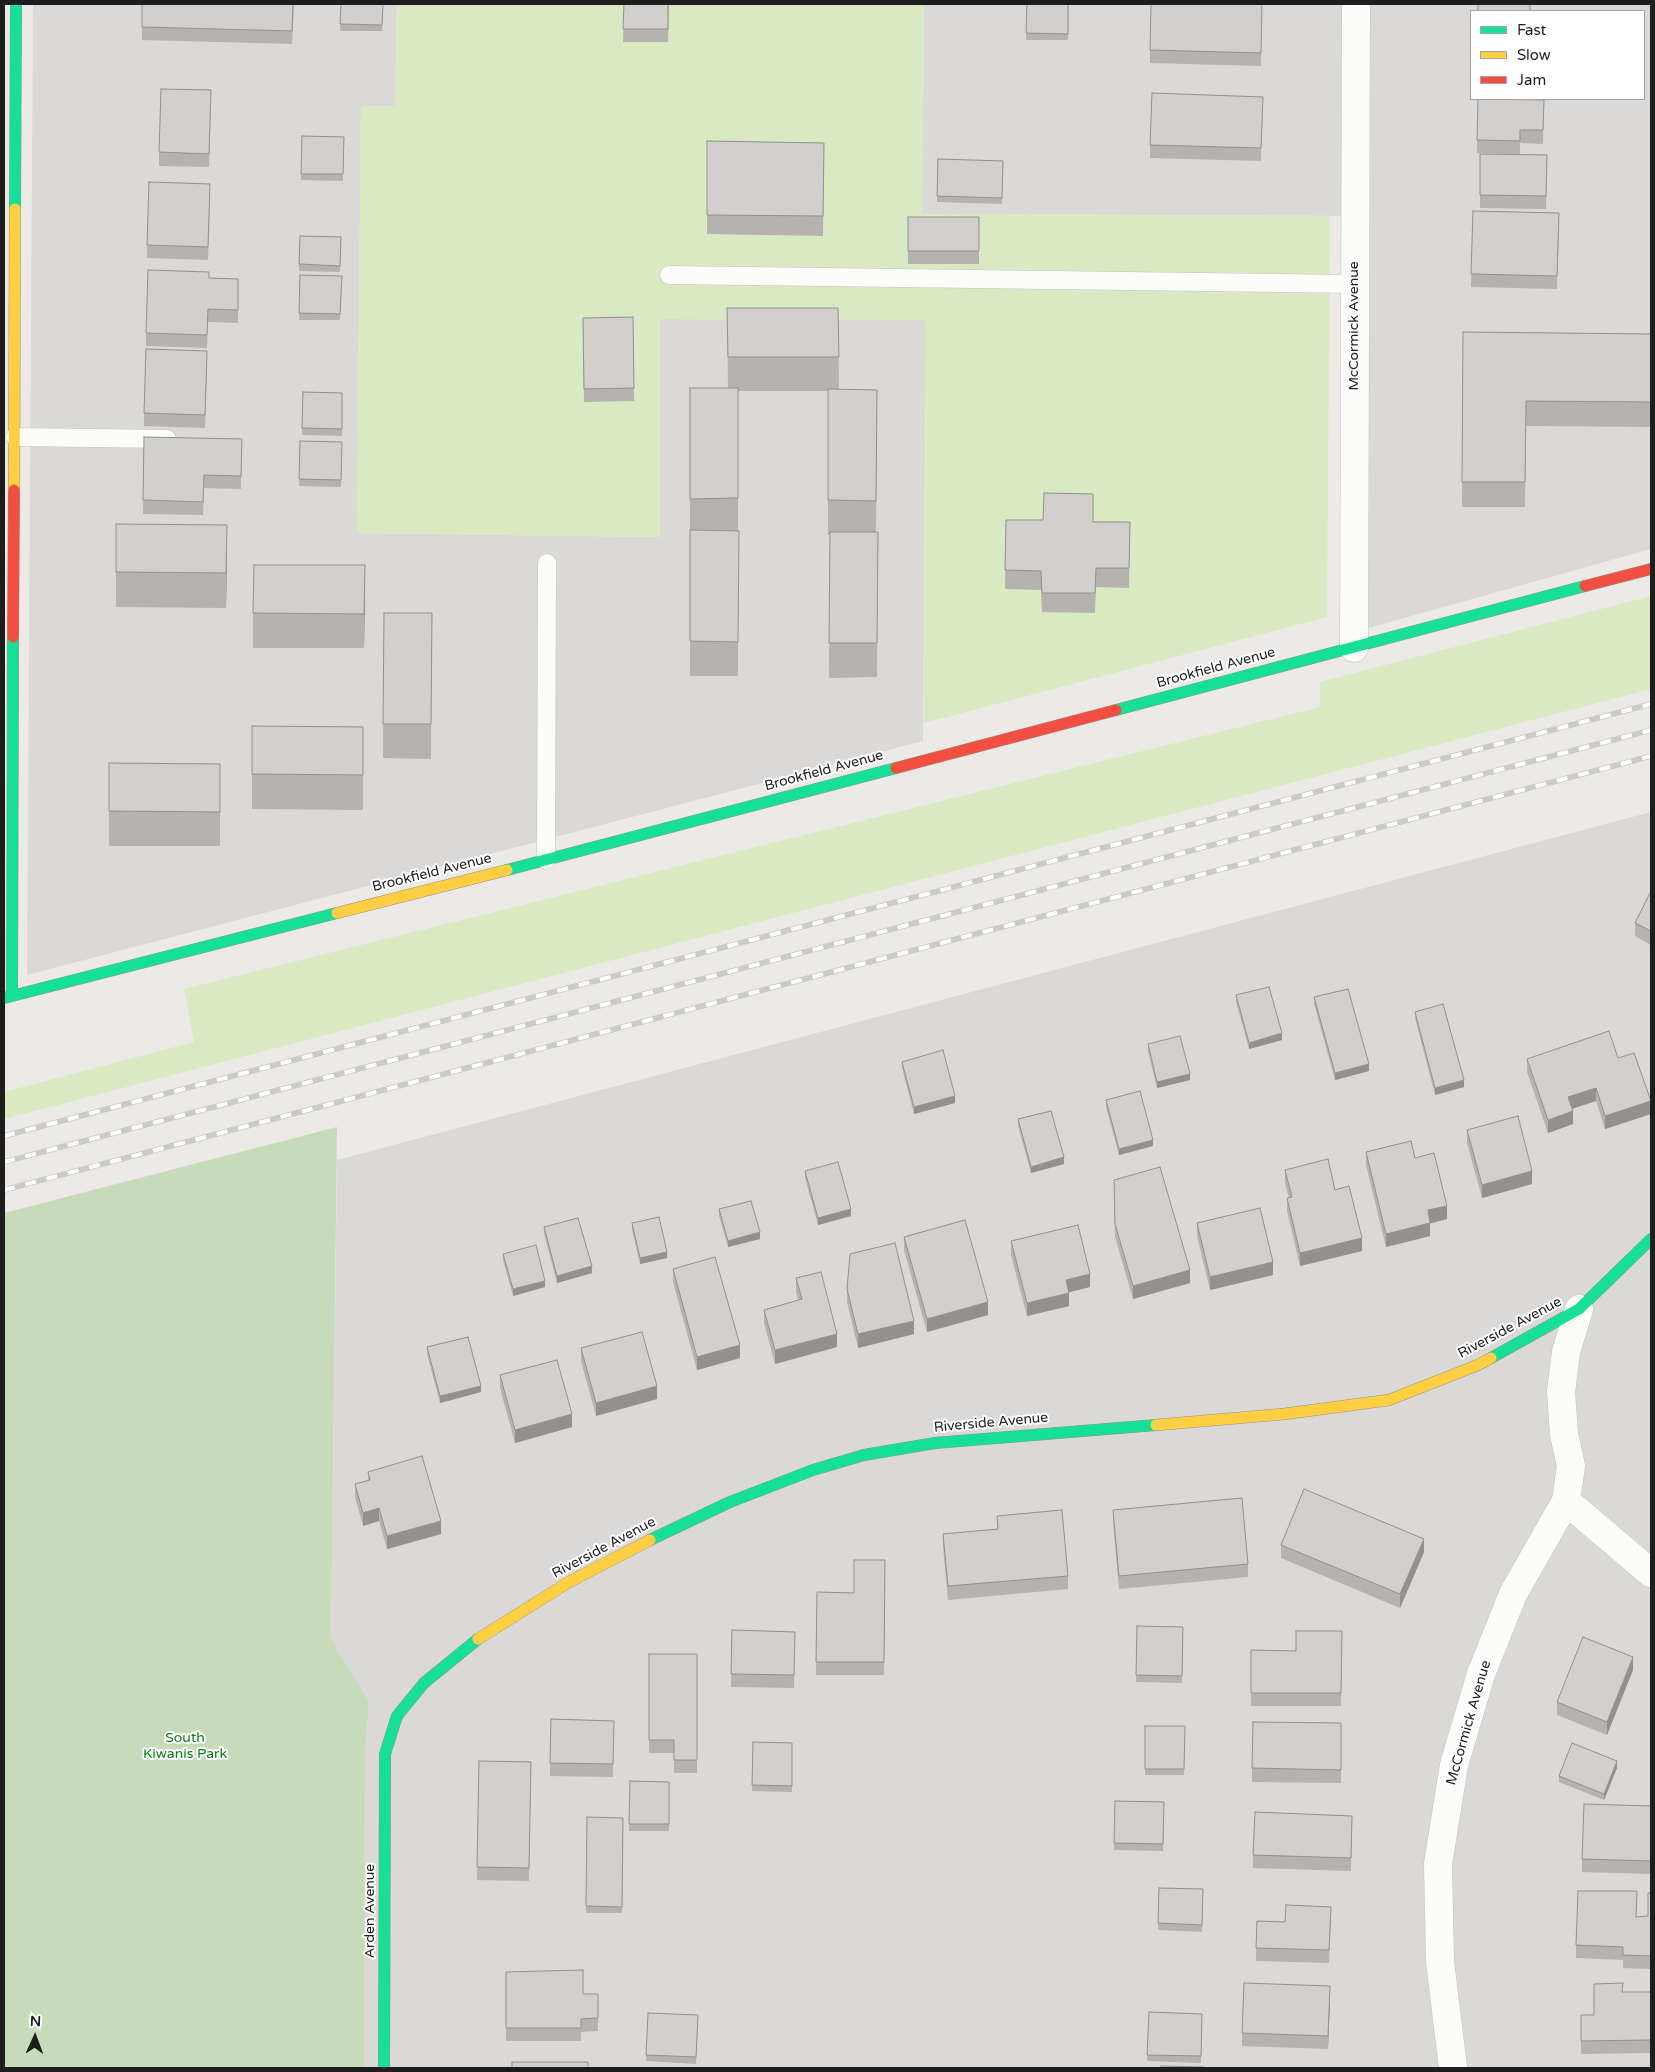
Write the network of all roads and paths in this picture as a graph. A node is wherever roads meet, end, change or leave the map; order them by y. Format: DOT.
graph roads {
  1 [pos="16,4"];
  2 [pos="1356,4"];
  3 [pos="669,275"];
  4 [pos="1355,284"];
  5 [pos="15,437"];
  6 [pos="181,439"];
  7 [pos="547,563"];
  8 [pos="1651,569"];
  9 [pos="1354,648"];
  10 [pos="546,860"];
  11 [pos="8,997"];
  12 [pos="1651,1239"];
  13 [pos="1579,1309"];
  14 [pos="1566,1501"];
  15 [pos="1651,1573"];
  16 [pos="385,1754"];
  17 [pos="384,2068"];
  18 [pos="1453,2068"];
  1 -- 5 [label="street"];
  2 -- 4 [label="street, McCormick Avenue"];
  3 -- 4 [label="lane"];
  4 -- 9 [label="street, McCormick Avenue"];
  5 -- 6 [label="lane"];
  5 -- 11 [label="street"];
  7 -- 10 [label="lane"];
  8 -- 9 [label="street, Brookfield Avenue"];
  9 -- 10 [label="street, Brookfield Avenue"];
  10 -- 11 [label="street, Brookfield Avenue"];
  12 -- 13 [label="street, Riverside Avenue"];
  13 -- 14 [label="street, McCormick Avenue"];
  13 -- 16 [label="street, Riverside Avenue"];
  14 -- 15 [label="street"];
  14 -- 18 [label="street, McCormick Avenue"];
  16 -- 17 [label="street, Arden Avenue"];
}
